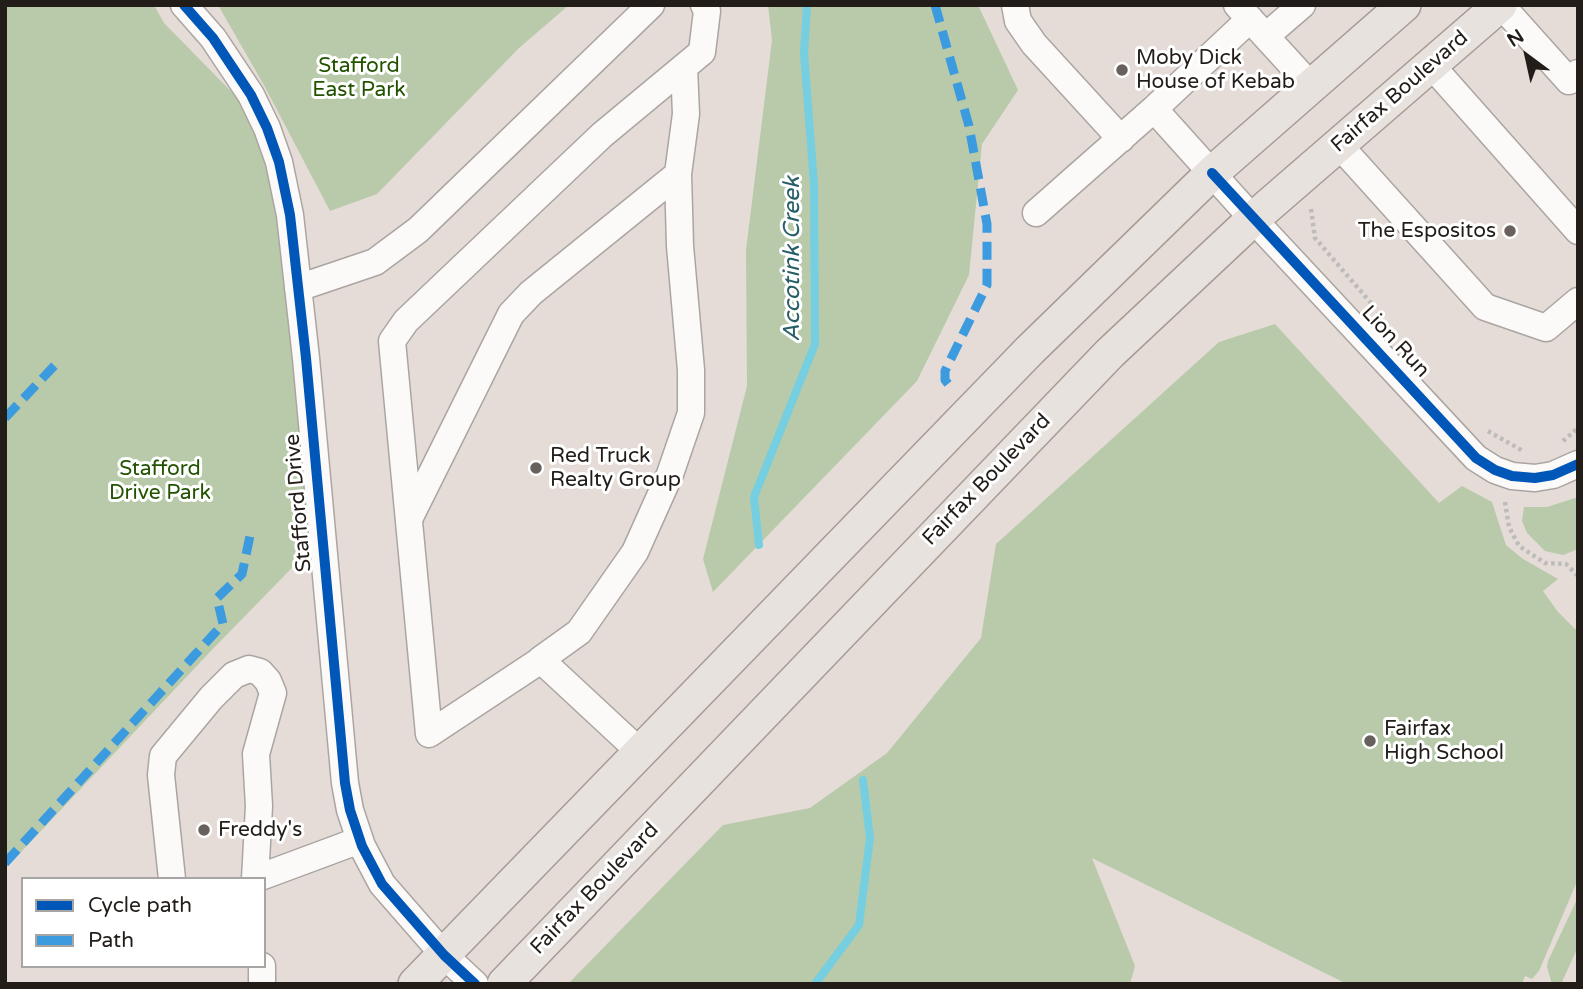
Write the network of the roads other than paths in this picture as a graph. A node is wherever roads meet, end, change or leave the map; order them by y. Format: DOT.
graph roads {
  1 [pos="184,5"];
  2 [pos="651,5"];
  3 [pos="704,5"];
  4 [pos="1015,5"];
  5 [pos="1302,5"];
  6 [pos="1404,5"];
  7 [pos="1501,5"];
  8 [pos="1251,20"];
  9 [pos="1431,65"];
  10 [pos="684,67"];
  11 [pos="1578,73"];
  12 [pos="1311,86"];
  13 [pos="1154,109"];
  14 [pos="1121,138"];
  15 [pos="1339,145"];
  16 [pos="1212,173"];
  17 [pos="678,174"];
  18 [pos="1037,213"];
  19 [pos="1253,219"];
  20 [pos="1578,231"];
  21 [pos="298,288"];
  22 [pos="1578,301"];
  23 [pos="1578,464"];
  24 [pos="409,519"];
  25 [pos="540,660"];
  26 [pos="640,752"];
  27 [pos="360,840"];
  28 [pos="172,877"];
  29 [pos="255,877"];
  30 [pos="260,877"];
  31 [pos="444,955"];
  32 [pos="415,984"];
  33 [pos="475,984"];
  34 [pos="503,984"];
  1 -- 21 [label="street, Stafford Drive"];
  2 -- 21 [label="street"];
  3 -- 10 [label="street"];
  4 -- 14 [label="street"];
  5 -- 8 [label="street"];
  6 -- 12 [label="main road"];
  7 -- 9 [label="main road, Fairfax Boulevard"];
  7 -- 11 [label="street"];
  8 -- 12 [label="street"];
  8 -- 13 [label="street"];
  9 -- 15 [label="main road, Fairfax Boulevard"];
  9 -- 20 [label="street"];
  10 -- 17 [label="street"];
  10 -- 24 [label="street"];
  12 -- 16 [label="main road"];
  13 -- 14 [label="street"];
  13 -- 16 [label="street, Lion Run"];
  14 -- 18 [label="street"];
  15 -- 19 [label="main road, Fairfax Boulevard"];
  15 -- 22 [label="street"];
  16 -- 19 [label="street, Lion Run"];
  16 -- 26 [label="main road"];
  17 -- 24 [label="street"];
  17 -- 25 [label="street"];
  19 -- 23 [label="street, Lion Run"];
  19 -- 34 [label="main road, Fairfax Boulevard"];
  21 -- 27 [label="street, Stafford Drive"];
  24 -- 25 [label="street"];
  25 -- 26 [label="street"];
  26 -- 31 [label="main road"];
  27 -- 30 [label="street"];
  27 -- 31 [label="street, Stafford Drive"];
  28 -- 29 [label="street"];
  31 -- 32 [label="main road"];
  31 -- 33 [label="street, Stafford Drive"];
}
